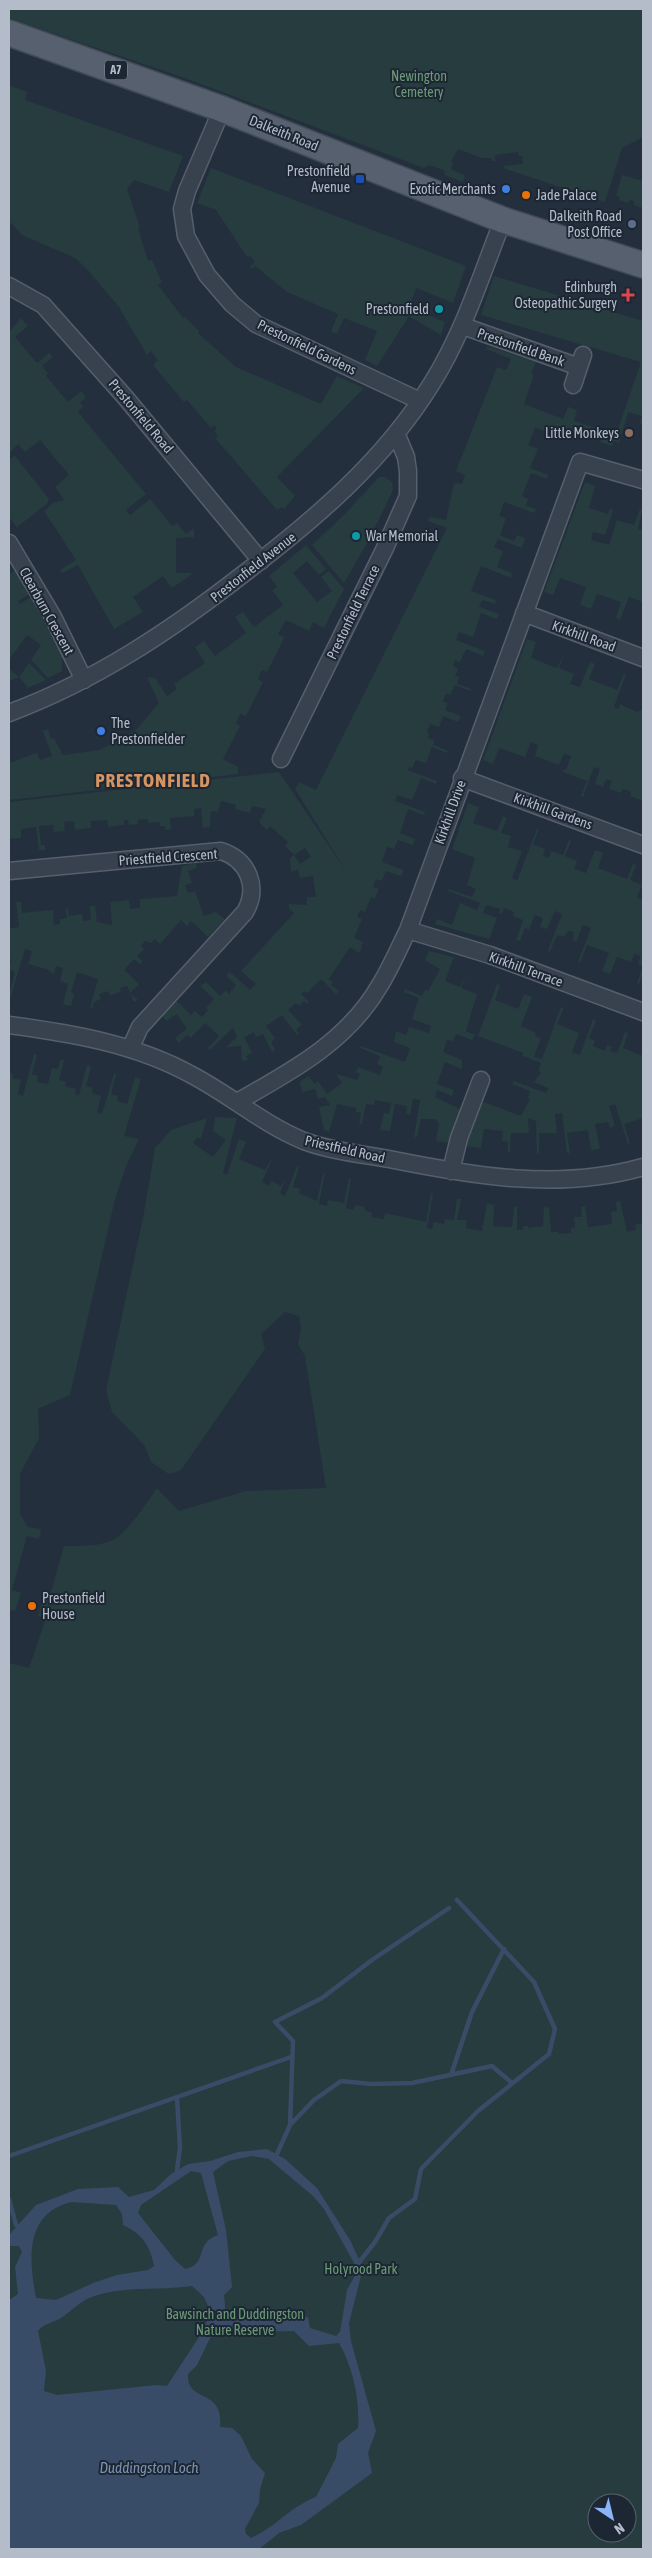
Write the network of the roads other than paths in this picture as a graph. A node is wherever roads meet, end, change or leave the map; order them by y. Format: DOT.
graph roads {
  1 [pos="9,33"];
  2 [pos="222,108"];
  3 [pos="503,220"];
  4 [pos="643,265"];
  5 [pos="9,286"];
  6 [pos="462,326"];
  7 [pos="573,385"];
  8 [pos="420,401"];
  9 [pos="396,433"];
  10 [pos="643,480"];
  11 [pos="9,543"];
  12 [pos="261,561"];
  13 [pos="524,613"];
  14 [pos="643,658"];
  15 [pos="84,680"];
  16 [pos="9,713"];
  17 [pos="281,759"];
  18 [pos="462,778"];
  19 [pos="643,845"];
  20 [pos="9,871"];
  21 [pos="408,930"];
  22 [pos="643,1012"];
  23 [pos="9,1025"];
  24 [pos="130,1049"];
  25 [pos="481,1080"];
  26 [pos="237,1102"];
  27 [pos="643,1167"];
  28 [pos="451,1171"];
  1 -- 2 [label="main road, Dalkeith Road / A7"];
  2 -- 3 [label="main road, Dalkeith Road / A7"];
  2 -- 8 [label="street, Prestonfield Gardens"];
  3 -- 4 [label="main road, Dalkeith Road / A7"];
  3 -- 6 [label="street, Prestonfield Avenue"];
  5 -- 12 [label="street, Prestonfield Road"];
  6 -- 7 [label="street, Prestonfield Bank"];
  6 -- 8 [label="street, Prestonfield Avenue"];
  8 -- 9 [label="street, Prestonfield Avenue"];
  9 -- 12 [label="street, Prestonfield Avenue"];
  9 -- 17 [label="street, Prestonfield Terrace"];
  10 -- 13 [label="street, Kirkhill Drive"];
  11 -- 15 [label="street, Clearburn Crescent"];
  12 -- 15 [label="street, Prestonfield Avenue"];
  13 -- 14 [label="street, Kirkhill Road"];
  13 -- 18 [label="street, Kirkhill Drive"];
  15 -- 16 [label="street, Prestonfield Avenue"];
  18 -- 19 [label="street, Kirkhill Gardens"];
  18 -- 21 [label="street, Kirkhill Drive"];
  20 -- 24 [label="street, Priestfield Crescent"];
  21 -- 22 [label="street, Kirkhill Terrace"];
  21 -- 26 [label="street, Kirkhill Drive"];
  23 -- 24 [label="street, Priestfield Road"];
  24 -- 26 [label="street, Priestfield Road"];
  25 -- 28 [label="street"];
  26 -- 28 [label="street, Priestfield Road"];
  27 -- 28 [label="street, Priestfield Road"];
}
